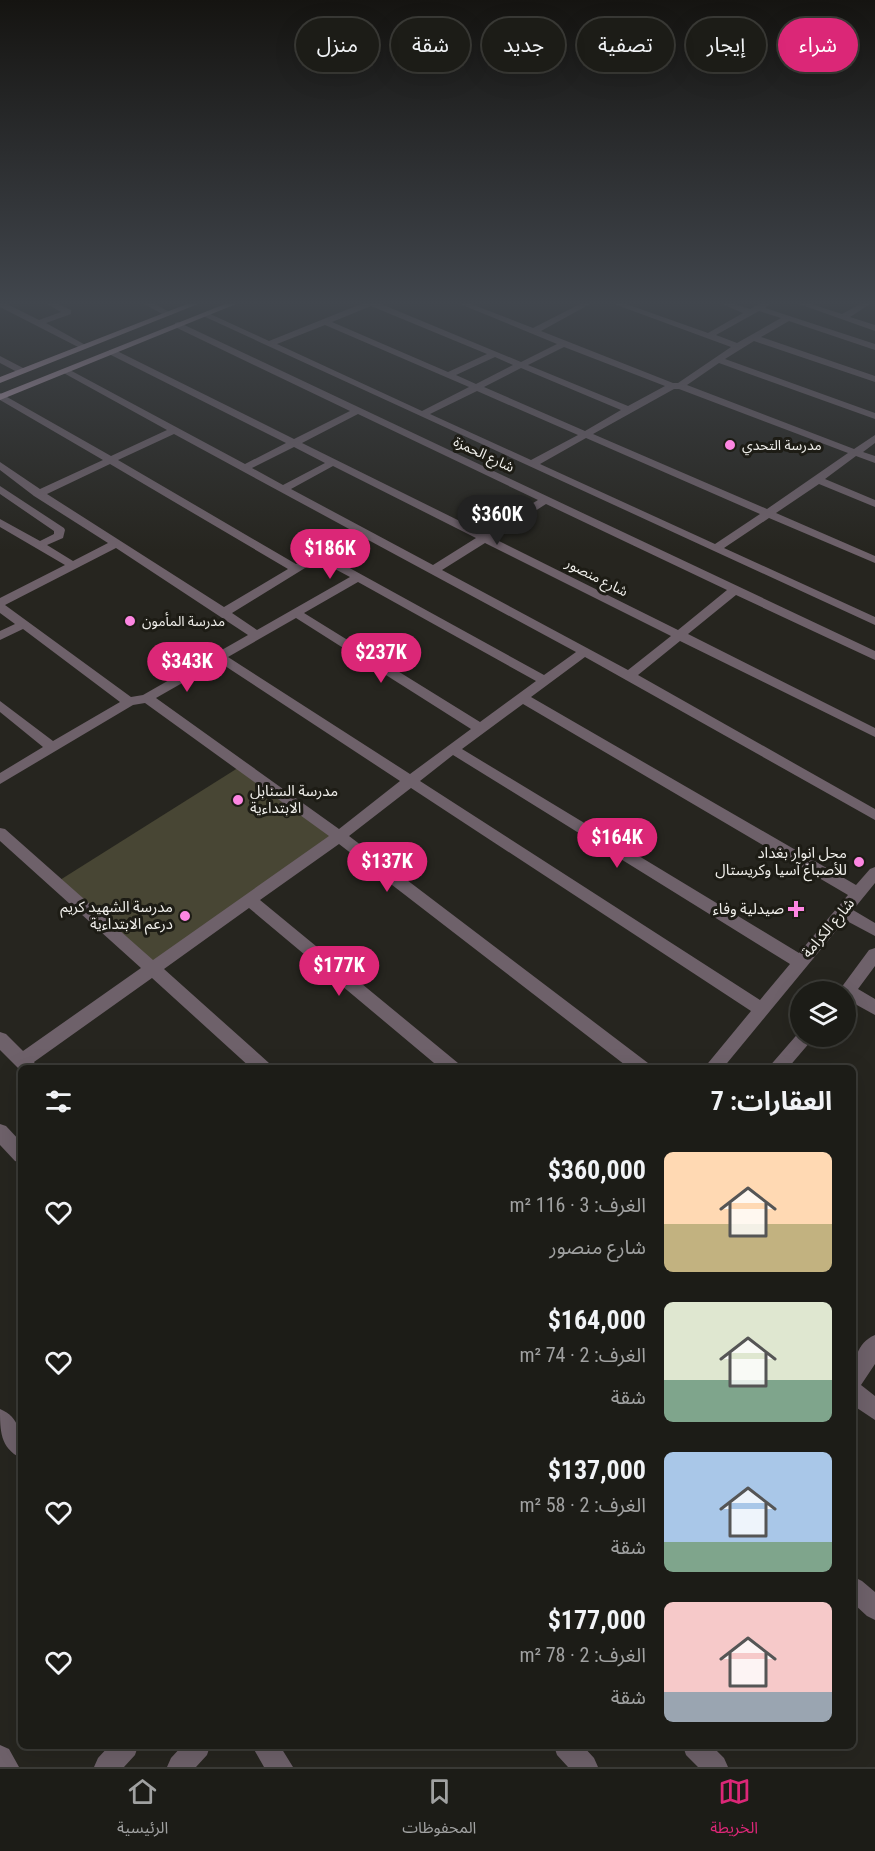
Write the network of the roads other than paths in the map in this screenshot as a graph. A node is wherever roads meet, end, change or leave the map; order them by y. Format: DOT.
graph roads {
  1 [pos="26,386"];
  2 [pos="94,386"];
  3 [pos="182,386"];
  4 [pos="305,386"];
  5 [pos="363,386"];
  6 [pos="573,386"];
  7 [pos="675,386"];
  8 [pos="677,386"];
  9 [pos="793,386"];
  10 [pos="476,387"];
  11 [pos="0,397"];
  12 [pos="629,410"];
  13 [pos="357,411"];
  14 [pos="423,414"];
  15 [pos="875,416"];
  16 [pos="175,430"];
  17 [pos="586,435"];
  18 [pos="875,438"];
  19 [pos="294,442"];
  20 [pos="854,452"];
  21 [pos="110,460"];
  22 [pos="875,460"];
  23 [pos="334,462"];
  24 [pos="532,464"];
  25 [pos="1,468"];
  26 [pos="245,468"];
  27 [pos="818,480"];
  28 [pos="0,489"];
  29 [pos="283,489"];
  30 [pos="38,494"];
  31 [pos="545,500"];
  32 [pos="585,504"];
  33 [pos="875,504"];
  34 [pos="768,513"];
  35 [pos="0,522"];
  36 [pos="359,530"];
  37 [pos="484,537"];
  38 [pos="116,543"];
  39 [pos="39,545"];
  40 [pos="717,548"];
  41 [pos="318,555"];
  42 [pos="875,560"];
  43 [pos="73,565"];
  44 [pos="295,568"];
  45 [pos="434,570"];
  46 [pos="357,578"];
  47 [pos="735,590"];
  48 [pos="0,605"];
  49 [pos="225,612"];
  50 [pos="296,613"];
  51 [pos="875,621"];
  52 [pos="24,624"];
  53 [pos="680,635"];
  54 [pos="0,636"];
  55 [pos="257,636"];
  56 [pos="584,652"];
  57 [pos="875,656"];
  58 [pos="219,657"];
  59 [pos="629,676"];
  60 [pos="544,680"];
  61 [pos="147,698"];
  62 [pos="521,698"];
  63 [pos="129,702"];
  64 [pos="0,705"];
  65 [pos="481,729"];
  66 [pos="875,733"];
  67 [pos="53,748"];
  68 [pos="452,749"];
  69 [pos="0,779"];
  70 [pos="408,781"];
  71 [pos="875,815"];
  72 [pos="0,833"];
  73 [pos="339,836"];
  74 [pos="875,873"];
  75 [pos="857,893"];
  76 [pos="249,899"];
  77 [pos="842,911"];
  78 [pos="875,930"];
  79 [pos="875,954"];
  80 [pos="800,962"];
  81 [pos="151,968"];
  82 [pos="855,981"];
  83 [pos="856,996"];
  84 [pos="875,1008"];
  85 [pos="761,1009"];
  86 [pos="0,1039"];
  87 [pos="795,1047"];
  88 [pos="26,1065"];
  89 [pos="260,1065"];
  90 [pos="448,1065"];
  91 [pos="638,1065"];
  92 [pos="714,1065"];
  93 [pos="780,1065"];
  94 [pos="875,1345"];
  95 [pos="856,1375"];
  96 [pos="856,1395"];
  97 [pos="875,1410"];
  98 [pos="0,1420"];
  99 [pos="18,1443"];
  100 [pos="856,1591"];
  101 [pos="875,1608"];
  102 [pos="123,1749"];
  103 [pos="195,1749"];
  104 [pos="266,1749"];
  105 [pos="569,1749"];
  106 [pos="698,1749"];
  107 [pos="0,1758"];
  108 [pos="6,1767"];
  109 [pos="107,1767"];
  110 [pos="180,1767"];
  111 [pos="280,1767"];
  112 [pos="585,1767"];
  113 [pos="715,1767"];
  1 -- 11 [label="main road"];
  2 -- 16 [label="street"];
  3 -- 19 [label="street, شارع منصور"];
  4 -- 13 [label="street, شارع الحمزة"];
  5 -- 14 [label="street, شارع الحمزة"];
  6 -- 12 [label="street"];
  7 -- 12 [label="street"];
  8 -- 20 [label="street"];
  9 -- 15 [label="street"];
  10 -- 14 [label="street"];
  10 -- 17 [label="street"];
  11 -- 21 [label="street"];
  12 -- 17 [label="street"];
  13 -- 19 [label="street"];
  13 -- 31 [label="street, شارع الحمزة"];
  14 -- 24 [label="street, شارع الحمزة"];
  16 -- 21 [label="street"];
  16 -- 26 [label="street"];
  17 -- 24 [label="street"];
  17 -- 34 [label="street"];
  18 -- 20 [label="street"];
  19 -- 23 [label="street, شارع منصور"];
  19 -- 26 [label="street"];
  20 -- 22 [label="street"];
  20 -- 27 [label="street"];
  21 -- 30 [label="street"];
  21 -- 44 [label="street"];
  23 -- 29 [label="street"];
  23 -- 37 [label="street, شارع منصور"];
  24 -- 32 [label="street, شارع الحمزة"];
  25 -- 30 [label="street"];
  26 -- 29 [label="street"];
  27 -- 33 [label="street"];
  27 -- 34 [label="street"];
  28 -- 39 [label="street"];
  29 -- 36 [label="street"];
  30 -- 38 [label="street"];
  31 -- 32 [label="street, شارع الحمزة"];
  31 -- 37 [label="street"];
  32 -- 40 [label="street, شارع الحمزة"];
  32 -- 47 [label="street, شارع الحمزة"];
  34 -- 40 [label="street"];
  34 -- 42 [label="street"];
  35 -- 39 [label="street"];
  36 -- 41 [label="street"];
  36 -- 45 [label="street"];
  37 -- 45 [label="street"];
  37 -- 53 [label="street, شارع منصور"];
  38 -- 43 [label="street"];
  38 -- 49 [label="street"];
  39 -- 43 [label="street"];
  40 -- 51 [label="street, شارع الحمزة"];
  41 -- 44 [label="street"];
  41 -- 46 [label="street"];
  43 -- 48 [label="street"];
  44 -- 49 [label="street"];
  45 -- 56 [label="street"];
  46 -- 50 [label="street"];
  46 -- 60 [label="street"];
  47 -- 53 [label="street"];
  47 -- 57 [label="street, شارع الحمزة"];
  48 -- 52 [label="street"];
  49 -- 55 [label="street"];
  50 -- 55 [label="street"];
  50 -- 65 [label="street"];
  52 -- 54 [label="street"];
  52 -- 63 [label="street"];
  53 -- 59 [label="street"];
  53 -- 66 [label="street, شارع منصور"];
  55 -- 58 [label="street"];
  56 -- 59 [label="street"];
  56 -- 60 [label="street"];
  58 -- 61 [label="street"];
  58 -- 70 [label="street"];
  59 -- 71 [label="street"];
  60 -- 62 [label="street"];
  61 -- 63 [label="street"];
  61 -- 73 [label="street"];
  62 -- 65 [label="street"];
  62 -- 75 [label="street"];
  63 -- 67 [label="street"];
  64 -- 67 [label="street"];
  65 -- 68 [label="street"];
  67 -- 69 [label="street"];
  68 -- 70 [label="street"];
  68 -- 80 [label="street"];
  70 -- 73 [label="street"];
  70 -- 85 [label="street"];
  72 -- 81 [label="street"];
  73 -- 76 [label="street"];
  73 -- 91 [label="street"];
  74 -- 75 [label="street, شارع الكرامة"];
  75 -- 77 [label="street, شارع الكرامة"];
  76 -- 81 [label="street"];
  76 -- 90 [label="street"];
  77 -- 78 [label="street"];
  77 -- 80 [label="street, شارع الكرامة"];
  79 -- 82 [label="street"];
  80 -- 85 [label="street, شارع الكرامة"];
  81 -- 88 [label="street"];
  81 -- 89 [label="street"];
  83 -- 84 [label="street"];
  85 -- 92 [label="street, شارع الكرامة"];
  86 -- 88 [label="street"];
  87 -- 93 [label="street"];
  94 -- 95 [label="street"];
  96 -- 97 [label="street"];
  98 -- 99 [label="street"];
  100 -- 101 [label="street"];
  102 -- 109 [label="street"];
  103 -- 110 [label="street"];
  104 -- 111 [label="street"];
  105 -- 112 [label="street"];
  106 -- 113 [label="street"];
  107 -- 108 [label="street"];
}
